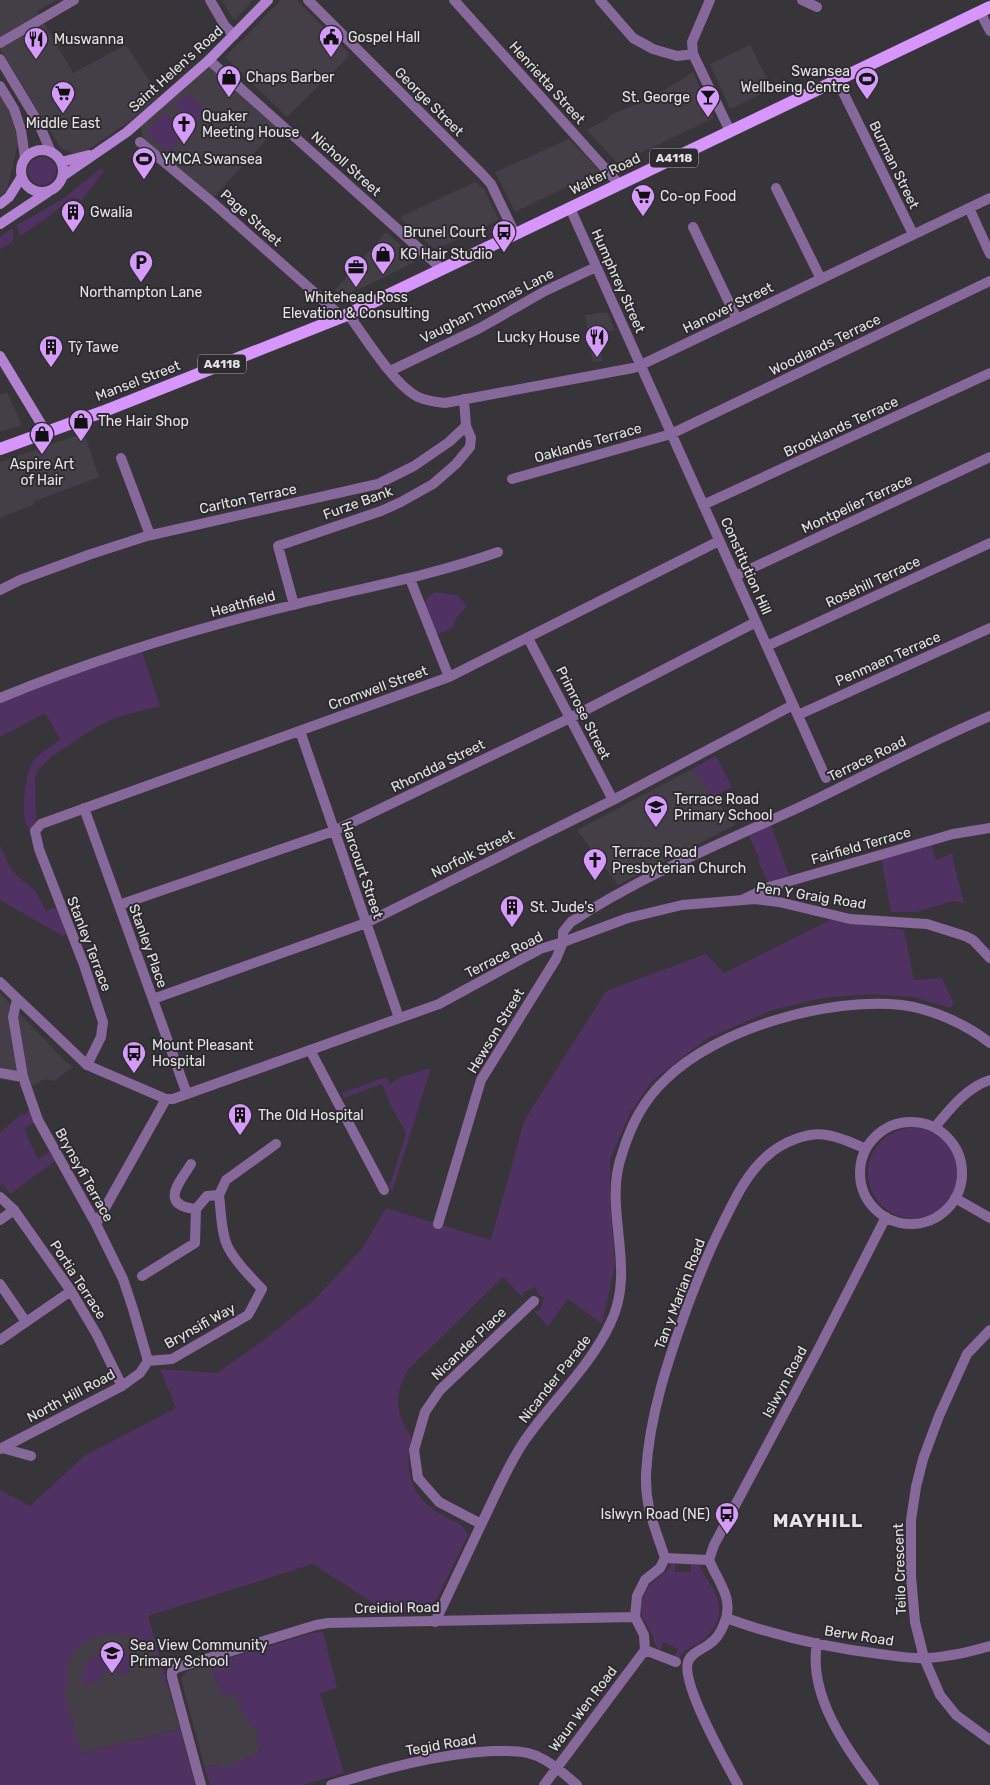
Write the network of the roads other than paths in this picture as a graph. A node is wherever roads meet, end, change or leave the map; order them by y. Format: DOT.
graph roads {
  1 [pos="74,0"];
  2 [pos="210,0"];
  3 [pos="268,0"];
  4 [pos="308,0"];
  5 [pos="454,0"];
  6 [pos="600,0"];
  7 [pos="710,0"];
  8 [pos="802,0"];
  9 [pos="818,7"];
  10 [pos="985,9"];
  11 [pos="990,32"];
  12 [pos="234,35"];
  13 [pos="0,43"];
  14 [pos="693,54"];
  15 [pos="0,59"];
  16 [pos="209,60"];
  17 [pos="837,80"];
  18 [pos="0,86"];
  19 [pos="730,132"];
  20 [pos="140,142"];
  21 [pos="51,152"];
  22 [pos="97,152"];
  23 [pos="25,158"];
  24 [pos="61,162"];
  25 [pos="63,176"];
  26 [pos="21,178"];
  27 [pos="619,184"];
  28 [pos="776,188"];
  29 [pos="49,192"];
  30 [pos="990,198"];
  31 [pos="0,204"];
  32 [pos="570,208"];
  33 [pos="969,208"];
  34 [pos="0,224"];
  35 [pos="693,227"];
  36 [pos="515,234"];
  37 [pos="913,234"];
  38 [pos="990,254"];
  39 [pos="596,267"];
  40 [pos="442,269"];
  41 [pos="821,279"];
  42 [pos="990,281"];
  43 [pos="345,316"];
  44 [pos="736,319"];
  45 [pos="0,356"];
  46 [pos="640,365"];
  47 [pos="390,371"];
  48 [pos="990,373"];
  49 [pos="464,399"];
  50 [pos="466,426"];
  51 [pos="46,432"];
  52 [pos="671,434"];
  53 [pos="0,449"];
  54 [pos="990,457"];
  55 [pos="121,458"];
  56 [pos="512,479"];
  57 [pos="703,506"];
  58 [pos="150,535"];
  59 [pos="719,541"];
  60 [pos="990,543"];
  61 [pos="498,552"];
  62 [pos="735,576"];
  63 [pos="410,579"];
  64 [pos="0,590"];
  65 [pos="294,605"];
  66 [pos="756,622"];
  67 [pos="990,628"];
  68 [pos="528,638"];
  69 [pos="766,646"];
  70 [pos="449,677"];
  71 [pos="0,698"];
  72 [pos="793,705"];
  73 [pos="798,715"];
  74 [pos="990,716"];
  75 [pos="570,718"];
  76 [pos="300,731"];
  77 [pos="826,778"];
  78 [pos="613,800"];
  79 [pos="84,808"];
  80 [pos="990,828"];
  81 [pos="35,831"];
  82 [pos="334,831"];
  83 [pos="742,900"];
  84 [pos="119,906"];
  85 [pos="366,923"];
  86 [pos="563,942"];
  87 [pos="990,958"];
  88 [pos="0,982"];
  89 [pos="17,999"];
  90 [pos="153,1000"];
  91 [pos="399,1018"];
  92 [pos="990,1043"];
  93 [pos="310,1050"];
  94 [pos="87,1065"];
  95 [pos="0,1073"];
  96 [pos="23,1076"];
  97 [pos="990,1080"];
  98 [pos="187,1094"];
  99 [pos="166,1099"];
  100 [pos="935,1127"];
  101 [pos="276,1144"];
  102 [pos="866,1148"];
  103 [pos="192,1164"];
  104 [pos="384,1190"];
  105 [pos="219,1195"];
  106 [pos="0,1197"];
  107 [pos="955,1198"];
  108 [pos="196,1209"];
  109 [pos="14,1210"];
  110 [pos="886,1217"];
  111 [pos="990,1218"];
  112 [pos="0,1220"];
  113 [pos="96,1224"];
  114 [pos="438,1224"];
  115 [pos="142,1276"];
  116 [pos="0,1284"];
  117 [pos="71,1291"];
  118 [pos="534,1301"];
  119 [pos="26,1322"];
  120 [pos="990,1330"];
  121 [pos="0,1340"];
  122 [pos="148,1361"];
  123 [pos="122,1386"];
  124 [pos="1,1448"];
  125 [pos="31,1456"];
  126 [pos="481,1524"];
  127 [pos="665,1558"];
  128 [pos="709,1560"];
  129 [pos="635,1618"];
  130 [pos="726,1618"];
  131 [pos="435,1622"];
  132 [pos="817,1643"];
  133 [pos="990,1646"];
  134 [pos="645,1650"];
  135 [pos="924,1658"];
  136 [pos="676,1662"];
  137 [pos="990,1740"];
  138 [pos="558,1767"];
  139 [pos="201,1785"];
  140 [pos="331,1785"];
  141 [pos="544,1785"];
  142 [pos="577,1785"];
  143 [pos="738,1785"];
  144 [pos="874,1785"];
  1 -- 13 [label="street"];
  2 -- 12 [label="street"];
  3 -- 12 [label="main road, Saint Helen's Road"];
  4 -- 36 [label="street, George Street"];
  5 -- 27 [label="street, Henrietta Street"];
  6 -- 14 [label="street"];
  7 -- 14 [label="street"];
  8 -- 9 [label="street"];
  10 -- 11 [label="street"];
  10 -- 17 [label="main road, Walter Road / A4118"];
  12 -- 16 [label="main road, Saint Helen's Road"];
  14 -- 19 [label="street"];
  15 -- 21 [label="street"];
  16 -- 22 [label="main road, Saint Helen's Road"];
  16 -- 40 [label="street, Nicholl Street"];
  17 -- 19 [label="main road, Walter Road / A4118"];
  17 -- 37 [label="street, Burman Street"];
  18 -- 23 [label="street"];
  19 -- 27 [label="main road, Walter Road / A4118"];
  20 -- 43 [label="street, Page Street"];
  21 -- 23 [label="main road"];
  21 -- 24 [label="main road"];
  22 -- 24 [label="main road, Saint Helen's Road"];
  22 -- 25 [label="main road, Saint Helen's Road"];
  23 -- 26 [label="main road"];
  24 -- 25 [label="main road"];
  25 -- 29 [label="main road"];
  26 -- 29 [label="main road"];
  26 -- 31 [label="main road"];
  27 -- 32 [label="main road, Walter Road / A4118"];
  28 -- 41 [label="street"];
  29 -- 34 [label="main road"];
  30 -- 33 [label="street, Hanover Street"];
  32 -- 36 [label="main road, Walter Road / A4118"];
  32 -- 39 [label="street, Humphrey Street"];
  33 -- 37 [label="street, Hanover Street"];
  33 -- 38 [label="street"];
  35 -- 44 [label="street"];
  36 -- 40 [label="main road, Walter Road / A4118"];
  37 -- 41 [label="street, Hanover Street"];
  39 -- 46 [label="street, Humphrey Street"];
  39 -- 47 [label="street, Vaughan Thomas Lane"];
  40 -- 43 [label="main road, Walter Road / A4118"];
  41 -- 44 [label="street, Hanover Street"];
  42 -- 52 [label="street, Woodlands Terrace"];
  43 -- 47 [label="street, Page Street"];
  43 -- 51 [label="main road, Mansel Street / A4118"];
  44 -- 46 [label="street, Hanover Street"];
  45 -- 51 [label="main road"];
  46 -- 49 [label="street, Hanover Street"];
  46 -- 52 [label="street, Constitution Hill"];
  47 -- 49 [label="street, Hanover Street"];
  48 -- 57 [label="street, Brooklands Terrace"];
  49 -- 50 [label="street"];
  50 -- 58 [label="street, Carlton Terrace"];
  50 -- 65 [label="street, Furze Bank"];
  51 -- 53 [label="main road, Mansel Street / A4118"];
  52 -- 56 [label="street, Oaklands Terrace"];
  52 -- 57 [label="street, Constitution Hill"];
  54 -- 62 [label="street, Montpelier Terrace"];
  55 -- 58 [label="street"];
  57 -- 59 [label="street, Constitution Hill"];
  58 -- 64 [label="street, Carlton Terrace"];
  59 -- 62 [label="street, Constitution Hill"];
  59 -- 68 [label="street, Cromwell Street"];
  60 -- 69 [label="street, Rosehill Terrace"];
  61 -- 63 [label="street, Heathfield"];
  62 -- 66 [label="street, Constitution Hill"];
  63 -- 65 [label="street, Heathfield"];
  63 -- 70 [label="street"];
  65 -- 71 [label="street, Heathfield"];
  66 -- 69 [label="street, Constitution Hill"];
  66 -- 75 [label="street, Rhondda Street"];
  67 -- 73 [label="street, Penmaen Terrace"];
  68 -- 70 [label="street, Cromwell Street"];
  68 -- 75 [label="street, Primrose Street"];
  69 -- 72 [label="street, Constitution Hill"];
  70 -- 76 [label="street, Cromwell Street"];
  72 -- 73 [label="street, Constitution Hill"];
  72 -- 78 [label="street, Norfolk Street"];
  73 -- 77 [label="street, Constitution Hill"];
  74 -- 86 [label="street, Terrace Road"];
  75 -- 78 [label="street, Primrose Street"];
  75 -- 82 [label="street, Rhondda Street"];
  76 -- 79 [label="street, Cromwell Street"];
  76 -- 82 [label="street, Harcourt Street"];
  78 -- 85 [label="street, Norfolk Street"];
  79 -- 81 [label="street, Cromwell Street"];
  79 -- 84 [label="street, Stanley Place"];
  80 -- 83 [label="street, Fairfield Terrace"];
  81 -- 94 [label="street, Stanley Terrace"];
  82 -- 84 [label="street, Rhondda Street"];
  82 -- 85 [label="street, Harcourt Street"];
  83 -- 86 [label="street, Pen Y Graig Road"];
  83 -- 87 [label="street, Pen Y Graig Road"];
  84 -- 90 [label="street, Stanley Place"];
  85 -- 90 [label="street, Norfolk Street"];
  85 -- 91 [label="street, Harcourt Street"];
  86 -- 91 [label="street, Terrace Road"];
  86 -- 114 [label="street, Hewson Street"];
  88 -- 89 [label="street"];
  89 -- 94 [label="street"];
  89 -- 96 [label="street, Brynsyfi Terrace"];
  90 -- 98 [label="street, Stanley Place"];
  91 -- 93 [label="street, Terrace Road"];
  92 -- 126 [label="street, Nicander Parade"];
  93 -- 98 [label="street, Terrace Road"];
  93 -- 104 [label="street"];
  94 -- 99 [label="street"];
  95 -- 96 [label="street"];
  96 -- 113 [label="street, Brynsyfi Terrace"];
  97 -- 100 [label="street"];
  98 -- 99 [label="street, Terrace Road"];
  99 -- 113 [label="street"];
  100 -- 102 [label="street"];
  100 -- 107 [label="street"];
  101 -- 105 [label="street"];
  102 -- 110 [label="street"];
  102 -- 127 [label="street, Tan y Marian Road"];
  103 -- 108 [label="street"];
  105 -- 108 [label="street"];
  105 -- 122 [label="street, Brynsifi Way"];
  106 -- 109 [label="street, Portia Terrace"];
  107 -- 110 [label="street"];
  107 -- 111 [label="street"];
  108 -- 115 [label="street"];
  109 -- 112 [label="street"];
  109 -- 117 [label="street, Portia Terrace"];
  110 -- 128 [label="street, Islwyn Road"];
  113 -- 122 [label="street, Brynsyfi Terrace"];
  116 -- 119 [label="street"];
  117 -- 119 [label="street"];
  117 -- 123 [label="street, Portia Terrace"];
  118 -- 126 [label="street, Nicander Place"];
  119 -- 121 [label="street"];
  120 -- 135 [label="street, Teilo Crescent"];
  122 -- 123 [label="street, North Hill Road"];
  123 -- 124 [label="street, North Hill Road"];
  124 -- 125 [label="street"];
  126 -- 131 [label="street, Nicander Parade"];
  127 -- 128 [label="street"];
  127 -- 129 [label="street"];
  128 -- 130 [label="street"];
  129 -- 131 [label="street, Creidiol Road"];
  129 -- 134 [label="street"];
  130 -- 132 [label="street, Berw Road"];
  130 -- 143 [label="street"];
  131 -- 139 [label="street, Creidiol Road"];
  132 -- 135 [label="street, Berw Road"];
  132 -- 144 [label="street"];
  133 -- 135 [label="street, Berw Road"];
  134 -- 136 [label="street"];
  134 -- 138 [label="street, Waun Wen Road"];
  135 -- 137 [label="street, Teilo Crescent"];
  138 -- 140 [label="street, Tegid Road"];
  138 -- 141 [label="street, Waun Wen Road"];
  138 -- 142 [label="street, Tegid Road"];
}
